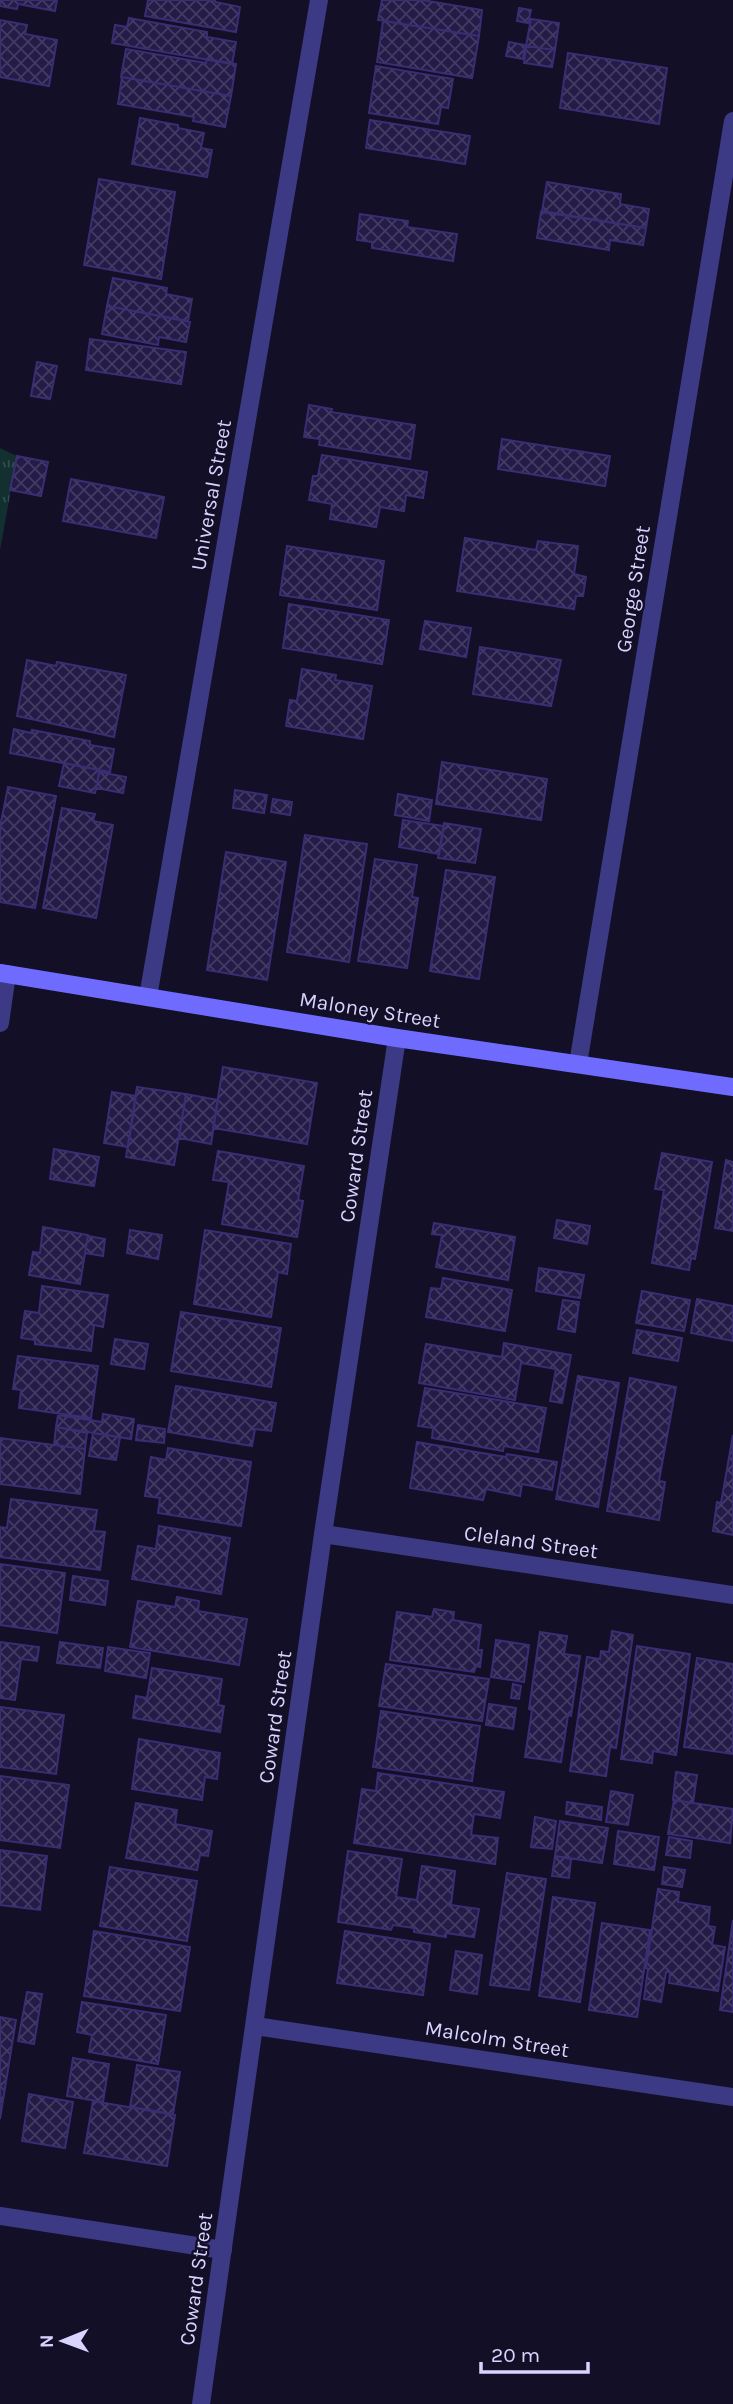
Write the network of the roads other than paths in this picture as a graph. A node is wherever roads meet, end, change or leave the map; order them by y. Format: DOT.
graph roads {
  1 [pos="319,0"];
  2 [pos="733,121"];
  3 [pos="3,974"];
  4 [pos="148,997"];
  5 [pos="0,1023"];
  6 [pos="397,1038"];
  7 [pos="578,1064"];
  8 [pos="733,1087"];
  9 [pos="323,1534"];
  10 [pos="733,1595"];
  11 [pos="255,2026"];
  12 [pos="733,2098"];
  13 [pos="0,2216"];
  14 [pos="223,2250"];
  15 [pos="201,2404"];
  1 -- 4 [label="street, Universal Street"];
  2 -- 7 [label="street, George Street"];
  3 -- 4 [label="main road, Maloney Street"];
  3 -- 5 [label="street"];
  4 -- 6 [label="main road, Maloney Street"];
  6 -- 7 [label="main road, Maloney Street"];
  6 -- 9 [label="street, Coward Street"];
  7 -- 8 [label="main road, Maloney Street"];
  9 -- 10 [label="street, Cleland Street"];
  9 -- 11 [label="street, Coward Street"];
  11 -- 12 [label="street, Malcolm Street"];
  11 -- 14 [label="street, Coward Street"];
  13 -- 14 [label="street"];
  14 -- 15 [label="street, Coward Street"];
}
